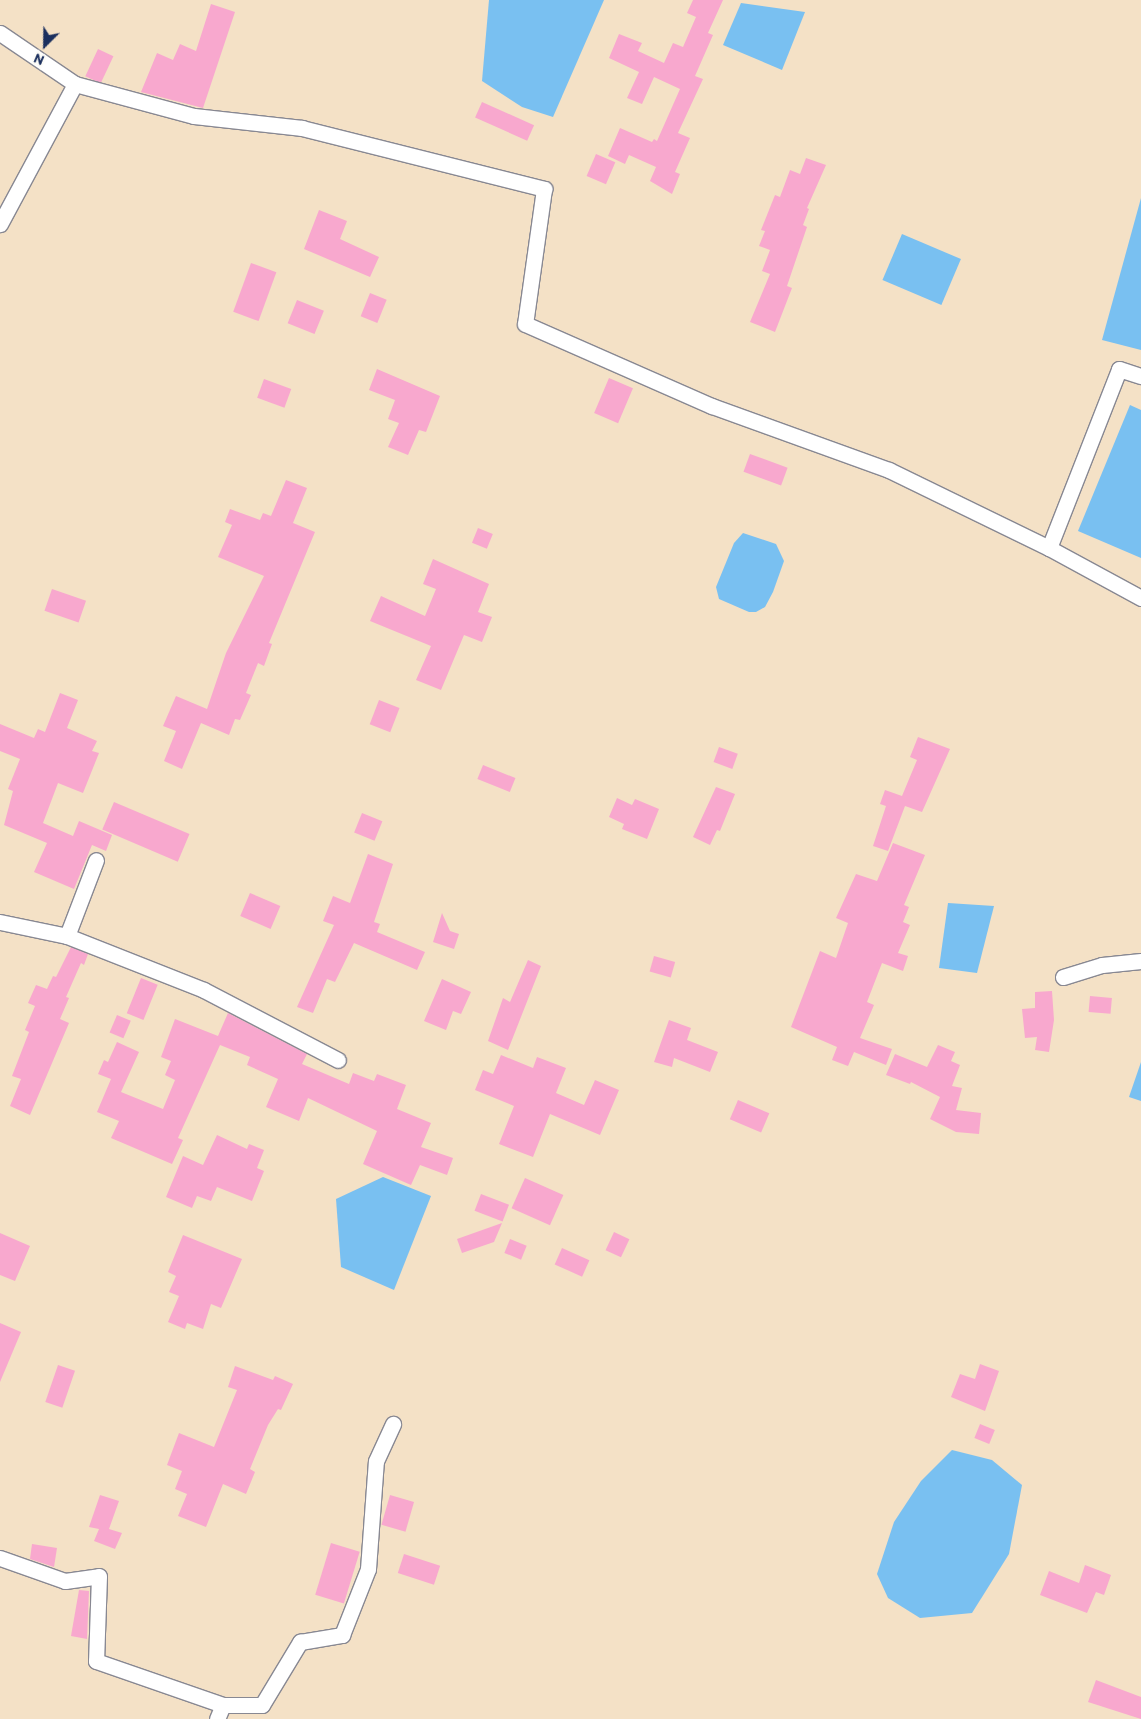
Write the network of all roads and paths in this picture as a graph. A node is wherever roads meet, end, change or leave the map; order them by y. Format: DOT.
graph roads {
  1 [pos="0,34"];
  2 [pos="75,84"];
  3 [pos="0,224"];
  4 [pos="1141,376"];
  5 [pos="1049,548"];
  6 [pos="1141,598"];
  7 [pos="96,860"];
  8 [pos="0,922"];
  9 [pos="67,936"];
  10 [pos="1141,961"];
  11 [pos="1064,977"];
  12 [pos="338,1060"];
  13 [pos="393,1424"];
  14 [pos="0,1558"];
  15 [pos="220,1712"];
  1 -- 2 [label="street"];
  2 -- 3 [label="street"];
  2 -- 5 [label="street"];
  4 -- 5 [label="street"];
  5 -- 6 [label="street"];
  7 -- 9 [label="street"];
  8 -- 9 [label="street"];
  9 -- 12 [label="street"];
  10 -- 11 [label="street"];
  13 -- 15 [label="street"];
  14 -- 15 [label="street"];
}
